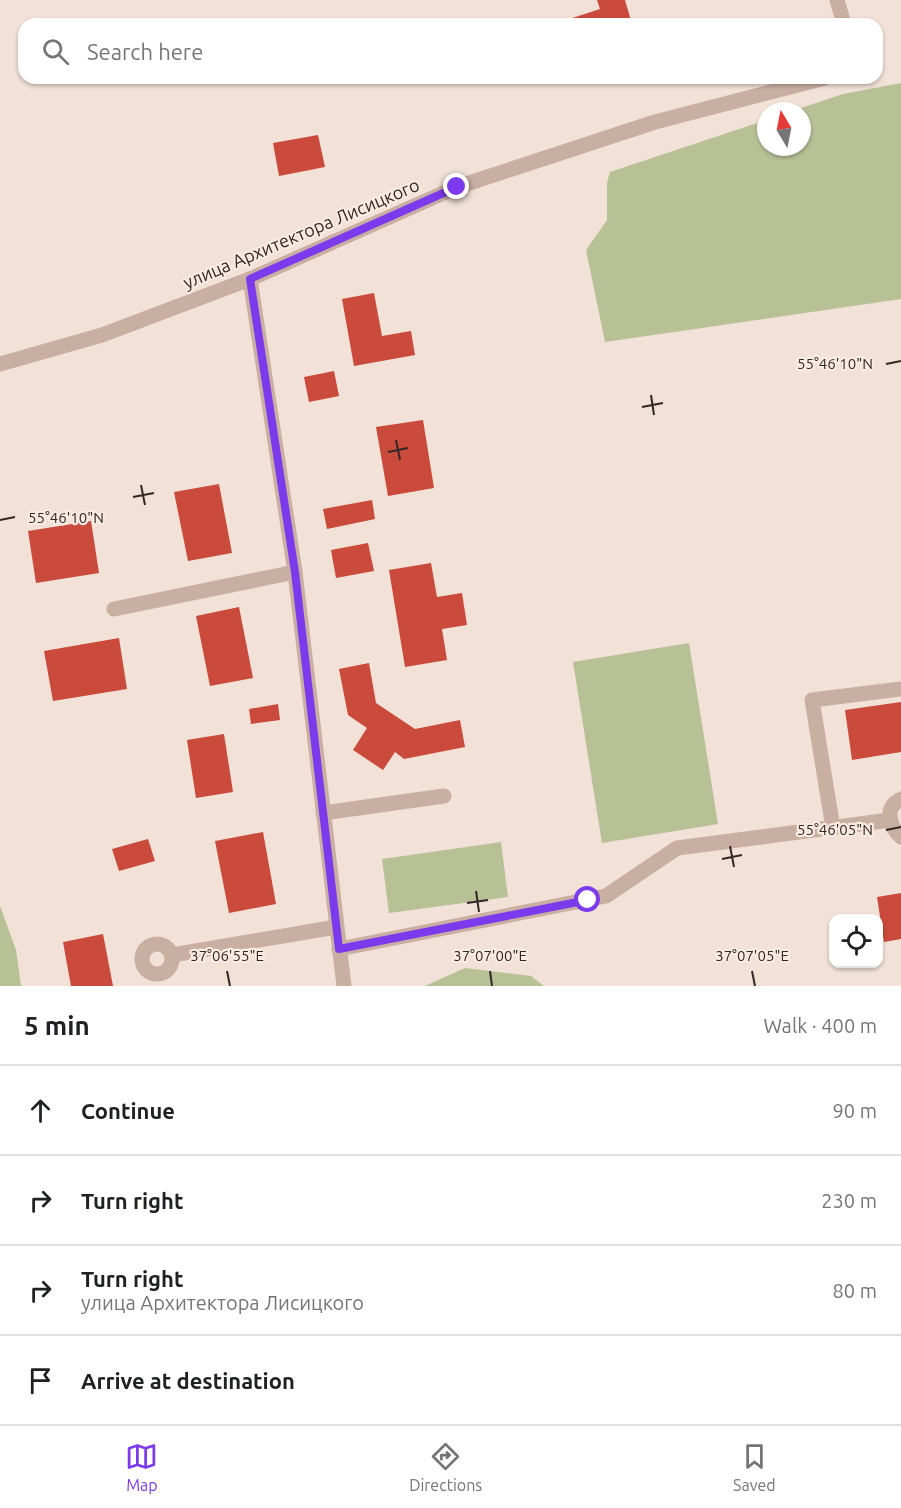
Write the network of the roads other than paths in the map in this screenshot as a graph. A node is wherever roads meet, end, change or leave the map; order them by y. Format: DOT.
graph roads {
  1 [pos="837,0"];
  2 [pos="842,18"];
  3 [pos="802,84"];
  4 [pos="250,279"];
  5 [pos="0,364"];
  6 [pos="295,572"];
  7 [pos="114,609"];
  8 [pos="901,689"];
  9 [pos="444,796"];
  10 [pos="901,799"];
  11 [pos="323,813"];
  12 [pos="890,820"];
  13 [pos="833,828"];
  14 [pos="901,837"];
  15 [pos="336,927"];
  16 [pos="339,949"];
  17 [pos="172,955"];
  18 [pos="344,986"];
  1 -- 2 [label="street"];
  3 -- 4 [label="street, улица Архитектора Лисицкого"];
  4 -- 5 [label="street, улица Архитектора Лисицкого"];
  4 -- 6 [label="street"];
  6 -- 7 [label="street"];
  6 -- 11 [label="street"];
  8 -- 13 [label="street"];
  9 -- 11 [label="street"];
  10 -- 12 [label="street"];
  11 -- 15 [label="street"];
  12 -- 13 [label="street"];
  12 -- 14 [label="street"];
  13 -- 16 [label="street"];
  15 -- 16 [label="street"];
  15 -- 17 [label="street"];
  16 -- 18 [label="street"];
}
